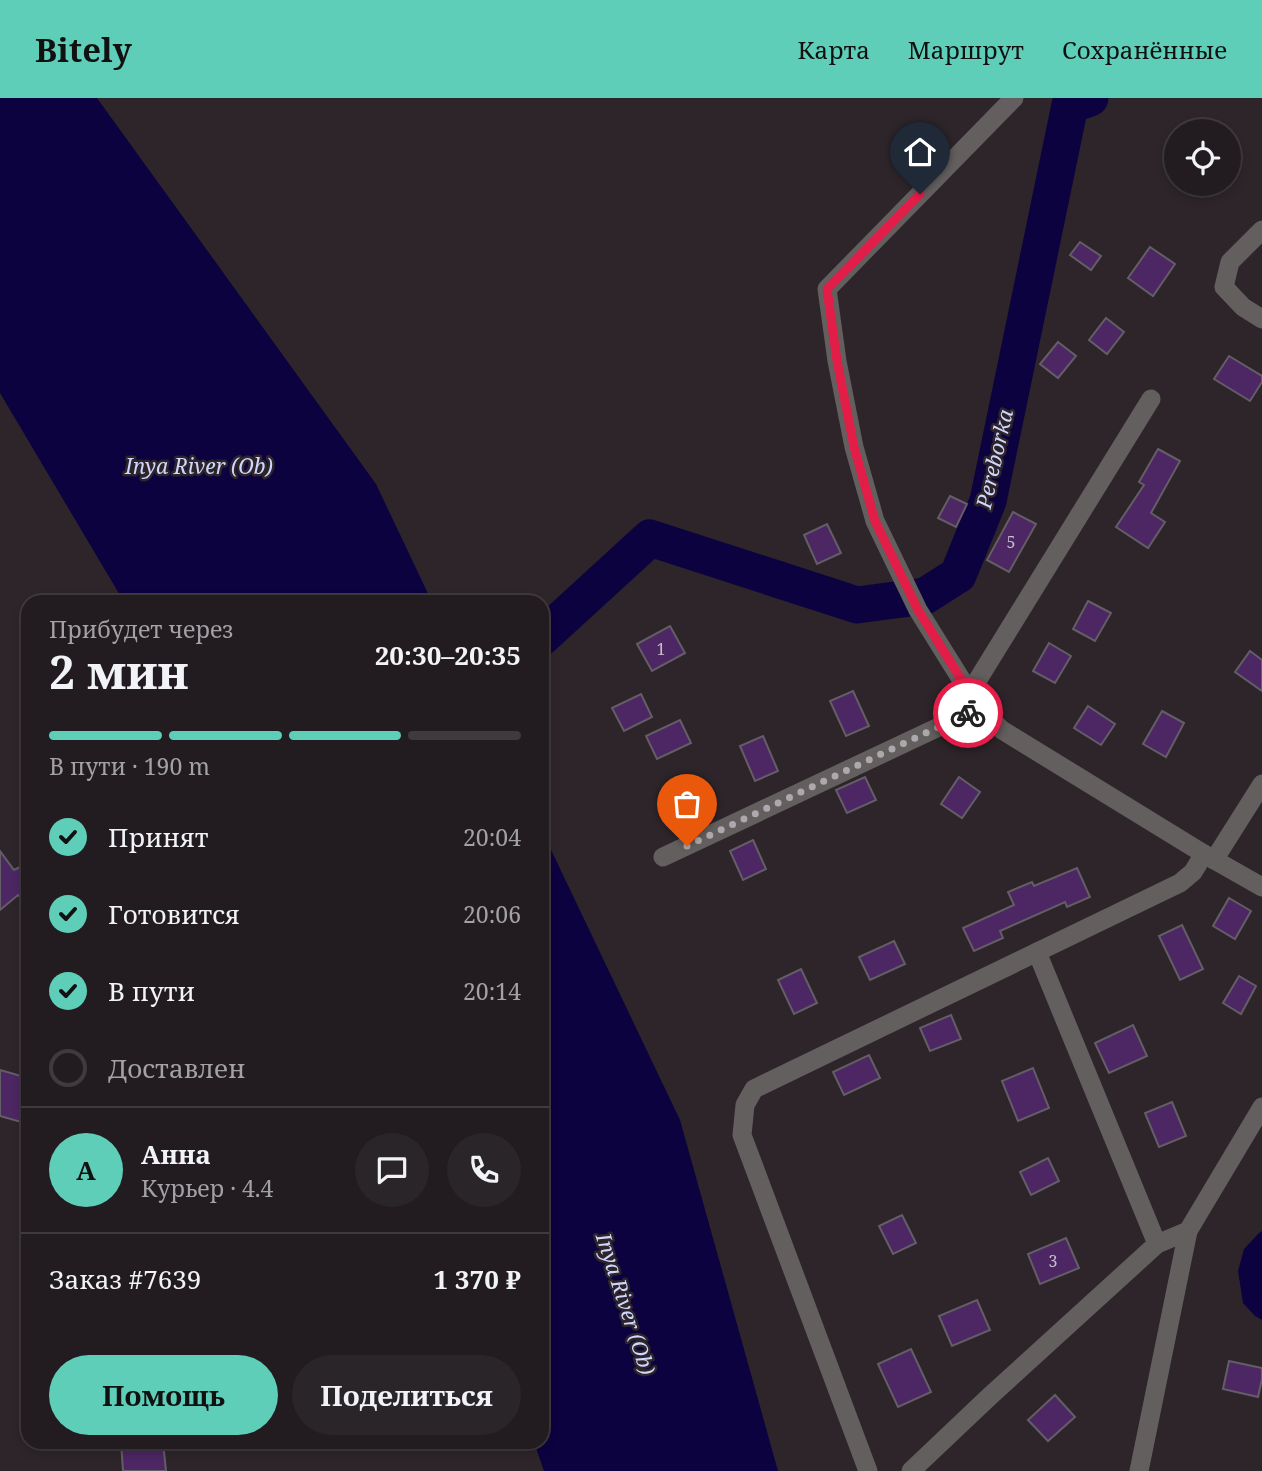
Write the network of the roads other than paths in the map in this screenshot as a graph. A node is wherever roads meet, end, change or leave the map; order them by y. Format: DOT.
graph roads {
  1 [pos="1014,98"];
  2 [pos="1262,230"];
  3 [pos="1262,319"];
  4 [pos="1151,399"];
  5 [pos="974,701"];
  6 [pos="1262,784"];
  7 [pos="663,857"];
  8 [pos="1209,857"];
  9 [pos="1262,887"];
  10 [pos="1037,952"];
  11 [pos="1262,1107"];
  12 [pos="1188,1231"];
  13 [pos="1157,1244"];
  14 [pos="868,1471"];
  15 [pos="911,1471"];
  16 [pos="1139,1471"];
  1 -- 5 [label="street"];
  2 -- 3 [label="street"];
  4 -- 5 [label="street"];
  5 -- 7 [label="street"];
  5 -- 8 [label="street"];
  6 -- 8 [label="street"];
  8 -- 9 [label="street"];
  8 -- 10 [label="street"];
  10 -- 13 [label="street"];
  10 -- 14 [label="street"];
  11 -- 12 [label="street"];
  12 -- 13 [label="street"];
  12 -- 16 [label="street"];
  13 -- 15 [label="street"];
}
